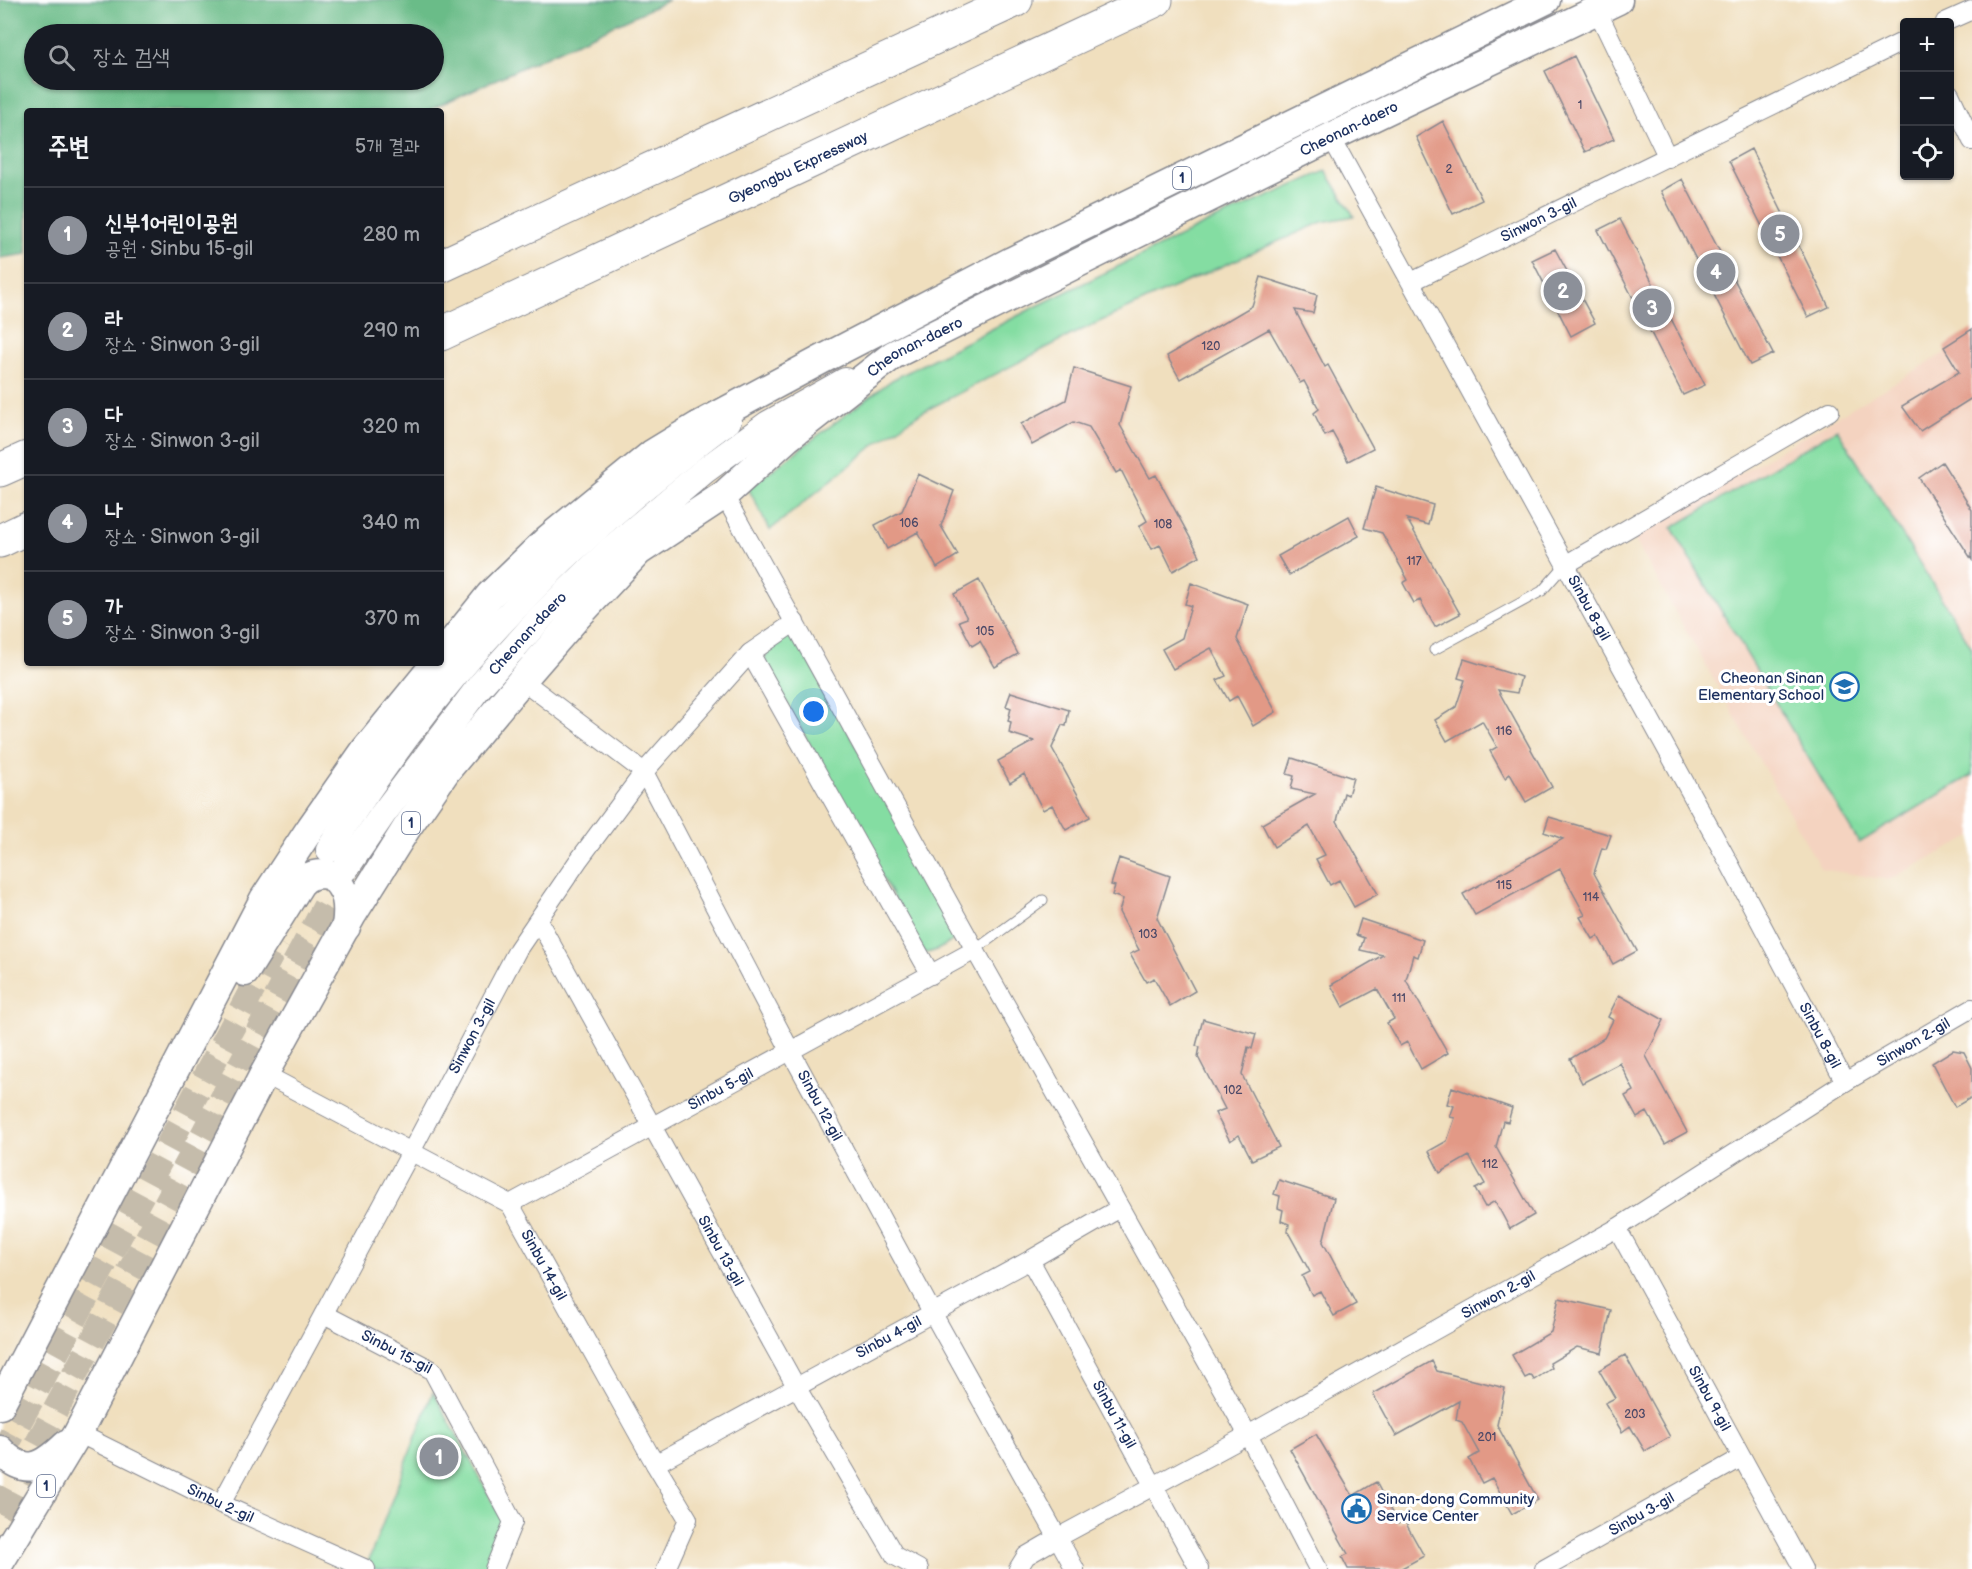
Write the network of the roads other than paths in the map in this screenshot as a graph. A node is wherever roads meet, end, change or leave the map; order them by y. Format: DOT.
graph roads {
  1 [pos="1016,0"];
  2 [pos="1156,0"];
  3 [pos="1546,0"];
  4 [pos="1607,5"];
  5 [pos="1972,10"];
  6 [pos="1954,18"];
  7 [pos="1900,43"];
  8 [pos="1954,103"];
  9 [pos="1331,136"];
  10 [pos="1972,141"];
  11 [pos="1668,158"];
  12 [pos="444,265"];
  13 [pos="1411,282"];
  14 [pos="444,333"];
  15 [pos="893,355"];
  16 [pos="821,360"];
  17 [pos="1830,411"];
  18 [pos="24,459"];
  19 [pos="0,470"];
  20 [pos="724,495"];
  21 [pos="24,529"];
  22 [pos="0,541"];
  23 [pos="1565,565"];
  24 [pos="795,622"];
  25 [pos="1434,650"];
  26 [pos="444,652"];
  27 [pos="750,653"];
  28 [pos="434,666"];
  29 [pos="522,680"];
  30 [pos="644,772"];
  31 [pos="1042,900"];
  32 [pos="538,920"];
  33 [pos="346,927"];
  34 [pos="975,950"];
  35 [pos="931,975"];
  36 [pos="1970,1015"];
  37 [pos="791,1052"];
  38 [pos="264,1074"];
  39 [pos="1845,1082"];
  40 [pos="145,1126"];
  41 [pos="651,1127"];
  42 [pos="411,1152"];
  43 [pos="510,1204"];
  44 [pos="1120,1208"];
  45 [pos="1617,1228"];
  46 [pos="1030,1260"];
  47 [pos="932,1312"];
  48 [pos="324,1314"];
  49 [pos="797,1388"];
  50 [pos="1,1406"];
  51 [pos="78,1433"];
  52 [pos="1248,1435"];
  53 [pos="0,1450"];
  54 [pos="1741,1458"];
  55 [pos="655,1464"];
  56 [pos="1153,1486"];
  57 [pos="221,1504"];
  58 [pos="1057,1538"];
  59 [pos="0,1562"];
  60 [pos="366,1569"];
  61 [pos="494,1569"];
  62 [pos="666,1569"];
  63 [pos="919,1569"];
  64 [pos="1018,1569"];
  65 [pos="1075,1569"];
  66 [pos="1200,1569"];
  67 [pos="1318,1569"];
  68 [pos="1544,1569"];
  69 [pos="1803,1569"];
  1 -- 12 [label="highway"];
  2 -- 14 [label="highway, Gyeongbu Expressway"];
  3 -- 16 [label="main road, Cheonan-daero / 1"];
  4 -- 9 [label="main road, Cheonan-daero / 1"];
  4 -- 11 [label="street"];
  5 -- 6 [label="street"];
  7 -- 11 [label="street, Sinwon 3-gil"];
  8 -- 10 [label="street"];
  9 -- 13 [label="street, Sinbu 8-gil"];
  9 -- 15 [label="main road, Cheonan-daero / 1"];
  11 -- 13 [label="street, Sinwon 3-gil"];
  13 -- 23 [label="street, Sinbu 8-gil"];
  15 -- 16 [label="main road, Cheonan-daero"];
  15 -- 20 [label="main road, 1"];
  16 -- 26 [label="main road, 1"];
  17 -- 23 [label="street"];
  18 -- 19 [label="highway"];
  20 -- 24 [label="street"];
  20 -- 29 [label="main road, 1"];
  21 -- 22 [label="highway"];
  23 -- 25 [label="lane"];
  23 -- 39 [label="street, Sinbu 8-gil"];
  24 -- 27 [label="street, Sinwon 3-gil"];
  24 -- 34 [label="street"];
  27 -- 30 [label="street, Sinwon 3-gil"];
  27 -- 35 [label="street"];
  28 -- 40 [label="main road"];
  29 -- 30 [label="street, Sinbu 12-gil"];
  29 -- 33 [label="main road, 1"];
  30 -- 32 [label="street, Sinwon 3-gil"];
  30 -- 37 [label="street, Sinbu 12-gil"];
  31 -- 34 [label="lane"];
  32 -- 41 [label="street, Sinbu 13-gil"];
  32 -- 42 [label="street, Sinwon 3-gil"];
  33 -- 38 [label="main road, 1"];
  33 -- 40 [label="main road"];
  34 -- 35 [label="street, Sinbu 5-gil"];
  34 -- 44 [label="street"];
  35 -- 37 [label="street, Sinbu 5-gil"];
  36 -- 39 [label="street, Sinwon 2-gil"];
  37 -- 41 [label="street, Sinbu 5-gil"];
  37 -- 47 [label="street, Sinbu 12-gil"];
  38 -- 42 [label="street"];
  38 -- 51 [label="main road, 1"];
  39 -- 45 [label="street, Sinwon 2-gil"];
  40 -- 50 [label="main road"];
  41 -- 43 [label="street, Sinbu 5-gil"];
  41 -- 49 [label="street, Sinbu 13-gil"];
  42 -- 43 [label="street"];
  42 -- 48 [label="street, Sinwon 3-gil"];
  43 -- 55 [label="street, Sinbu 14-gil"];
  44 -- 46 [label="street, Sinbu 4-gil"];
  44 -- 52 [label="street"];
  45 -- 52 [label="street, Sinwon 2-gil"];
  45 -- 54 [label="street, Sinbu 9-gil"];
  46 -- 47 [label="street, Sinbu 4-gil"];
  46 -- 56 [label="street, Sinbu 11-gil"];
  47 -- 49 [label="street, Sinbu 4-gil"];
  47 -- 58 [label="street, Sinbu 12-gil"];
  48 -- 57 [label="street, Sinwon 3-gil"];
  48 -- 61 [label="street, Sinbu 15-gil"];
  49 -- 55 [label="street, Sinbu 4-gil"];
  49 -- 63 [label="street, Sinbu 13-gil"];
  51 -- 53 [label="main road"];
  51 -- 57 [label="street, Sinbu 2-gil"];
  51 -- 59 [label="main road, 1"];
  52 -- 56 [label="street, Sinwon 2-gil"];
  52 -- 67 [label="street"];
  54 -- 68 [label="street, Sinbu 3-gil"];
  54 -- 69 [label="street, Sinbu 9-gil"];
  55 -- 62 [label="street, Sinbu 14-gil"];
  56 -- 58 [label="street, Sinwon 2-gil"];
  56 -- 66 [label="street, Sinbu 11-gil"];
  57 -- 60 [label="street, Sinbu 2-gil"];
  58 -- 64 [label="street, Sinwon 2-gil"];
  58 -- 65 [label="street, Sinbu 12-gil"];
}
